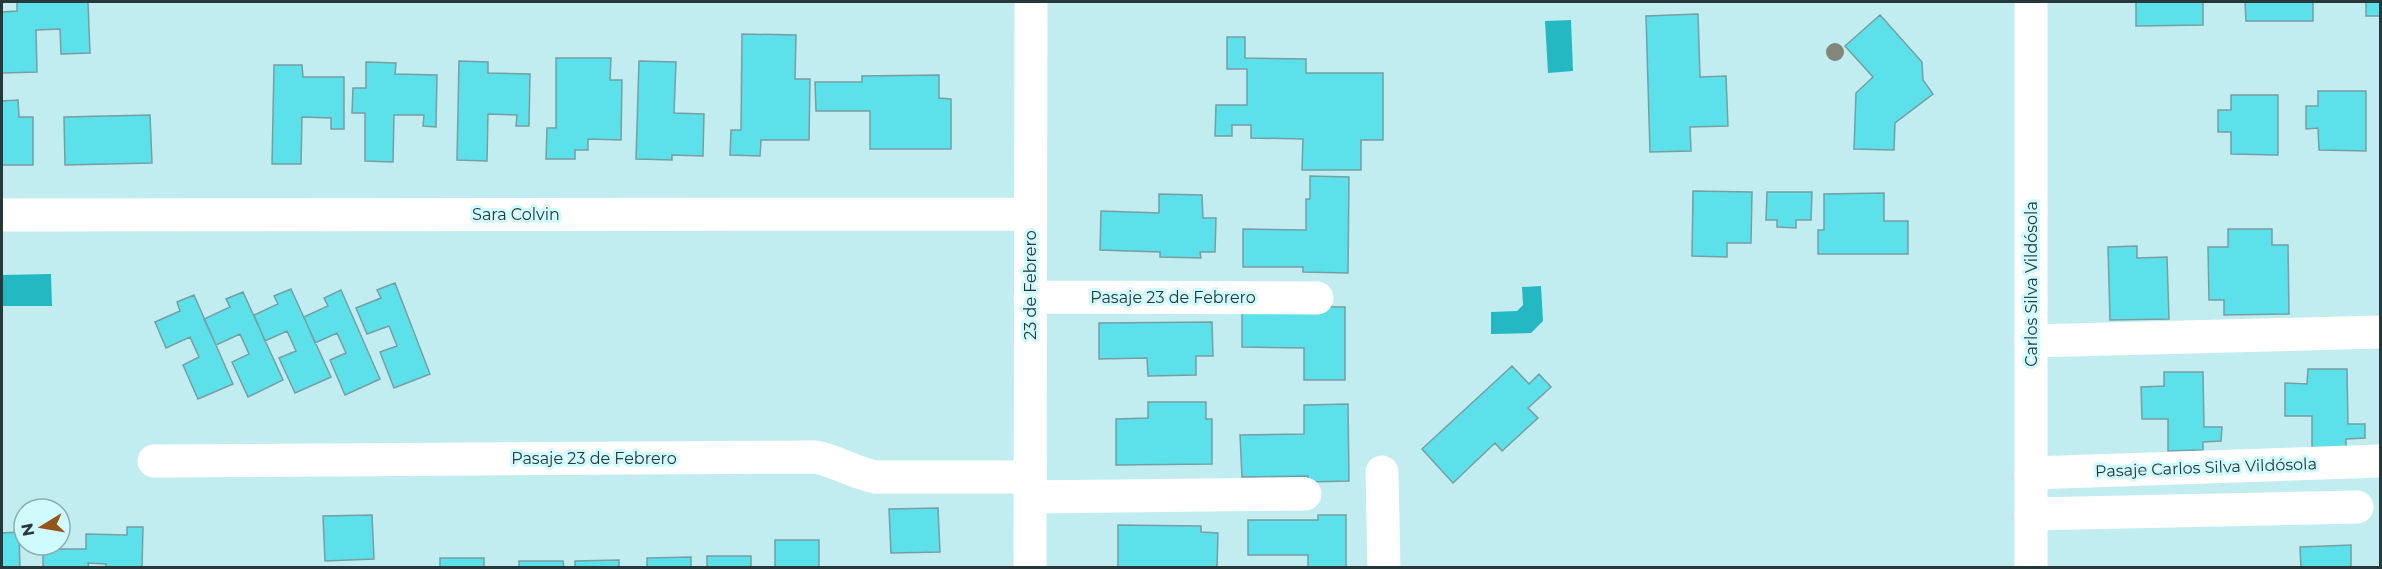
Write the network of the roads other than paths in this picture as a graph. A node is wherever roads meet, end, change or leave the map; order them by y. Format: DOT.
graph roads {
  1 [pos="1031,2"];
  2 [pos="2031,2"];
  3 [pos="1030,214"];
  4 [pos="2,215"];
  5 [pos="1030,297"];
  6 [pos="1317,298"];
  7 [pos="2380,332"];
  8 [pos="2031,341"];
  9 [pos="154,461"];
  10 [pos="2380,461"];
  11 [pos="1382,472"];
  12 [pos="2031,473"];
  13 [pos="1030,487"];
  14 [pos="1305,494"];
  15 [pos="2357,507"];
  16 [pos="2031,514"];
  17 [pos="1030,567"];
  18 [pos="1384,567"];
  19 [pos="2031,567"];
  1 -- 3 [label="street, 23 de Febrero"];
  2 -- 8 [label="street, Carlos Silva Vildósola"];
  3 -- 4 [label="street, Sara Colvin"];
  3 -- 5 [label="street, 23 de Febrero"];
  5 -- 6 [label="street, Pasaje 23 de Febrero"];
  5 -- 13 [label="street, 23 de Febrero"];
  7 -- 8 [label="street"];
  8 -- 12 [label="street, Carlos Silva Vildósola"];
  9 -- 13 [label="street, Pasaje 23 de Febrero"];
  10 -- 12 [label="street, Pasaje Carlos Silva Vildósola"];
  11 -- 18 [label="street"];
  12 -- 16 [label="street, Carlos Silva Vildósola"];
  13 -- 14 [label="street, Pasaje 23 de Febrero"];
  13 -- 17 [label="street, 23 de Febrero"];
  15 -- 16 [label="street"];
  16 -- 19 [label="street, Carlos Silva Vildósola"];
}
